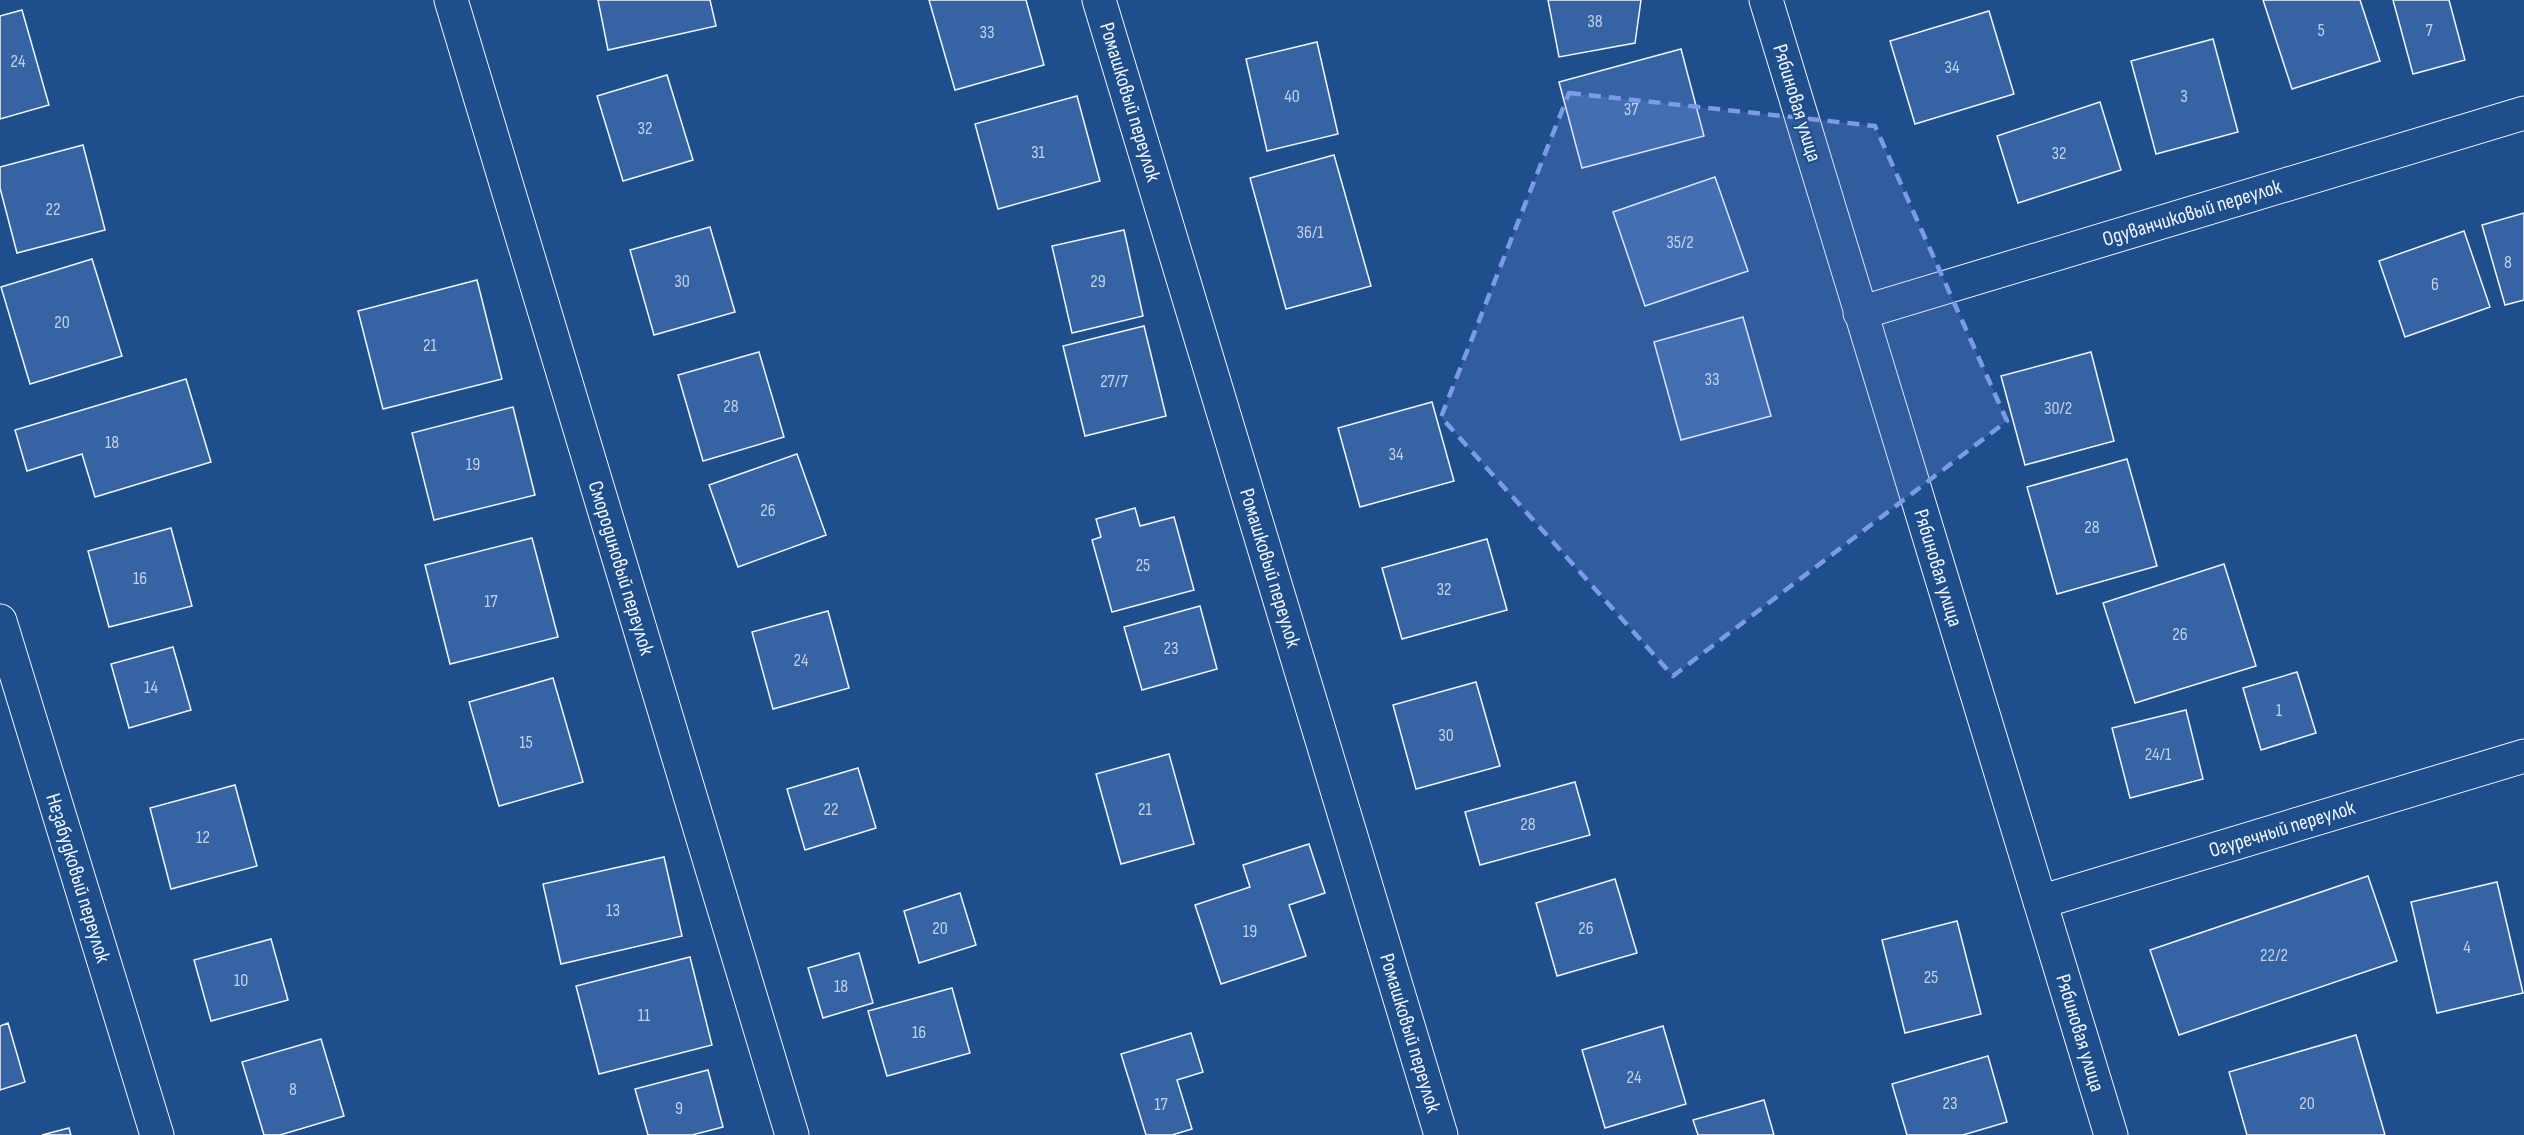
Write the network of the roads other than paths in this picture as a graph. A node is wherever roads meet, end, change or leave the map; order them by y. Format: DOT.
graph roads {
  1 [pos="451,0"];
  2 [pos="1100,0"];
  3 [pos="1766,0"];
  4 [pos="2524,113"];
  5 [pos="1860,313"];
  6 [pos="0,621"];
  7 [pos="2524,756"];
  8 [pos="2040,902"];
  9 [pos="157,1135"];
  10 [pos="792,1135"];
  11 [pos="1441,1135"];
  12 [pos="2111,1135"];
  1 -- 10 [label="street, Смородиновый переулок"];
  2 -- 11 [label="street, Ромашковый переулок"];
  3 -- 5 [label="street, Рябиновая улица"];
  4 -- 5 [label="street, Одуванчиковый переулок"];
  5 -- 8 [label="street, Рябиновая улица"];
  6 -- 9 [label="street, Незабудковый переулок"];
  7 -- 8 [label="street, Огуречный переулок"];
  8 -- 12 [label="street, Рябиновая улица"];
}
